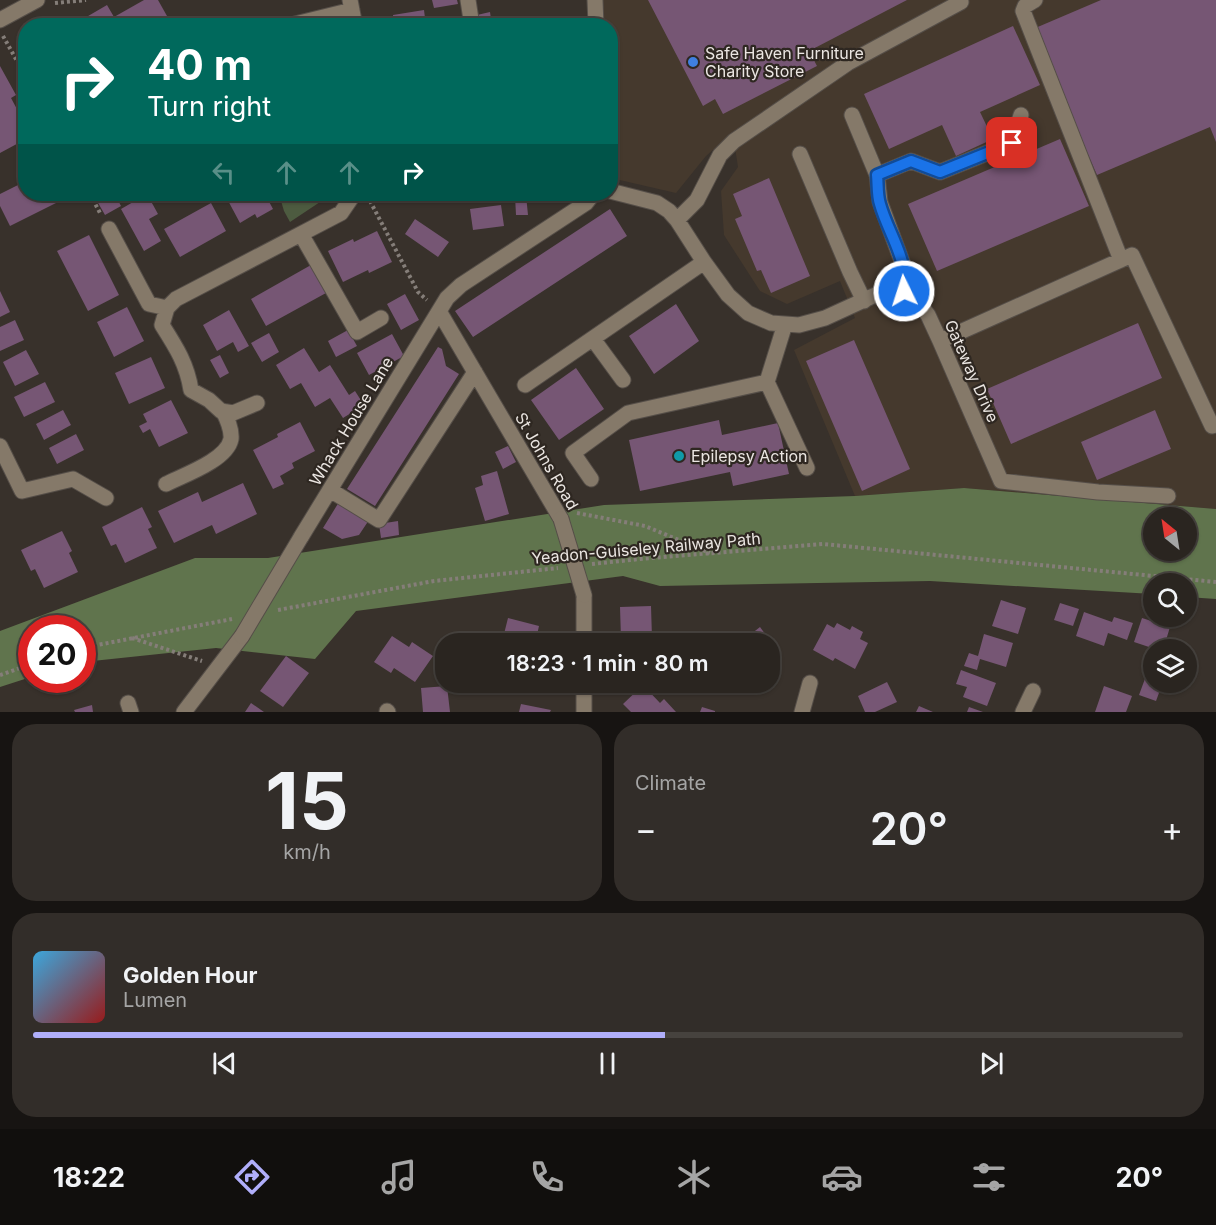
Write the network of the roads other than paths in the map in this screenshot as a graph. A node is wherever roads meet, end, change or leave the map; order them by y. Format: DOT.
graph roads {
  1 [pos="37,0"];
  2 [pos="468,0"];
  3 [pos="595,0"];
  4 [pos="960,0"];
  5 [pos="1035,0"];
  6 [pos="352,12"];
  7 [pos="324,18"];
  8 [pos="471,18"];
  9 [pos="596,18"];
  10 [pos="0,20"];
  11 [pos="852,115"];
  12 [pos="1021,115"];
  13 [pos="800,154"];
  14 [pos="877,175"];
  15 [pos="618,193"];
  16 [pos="349,201"];
  17 [pos="588,201"];
  18 [pos="677,220"];
  19 [pos="109,230"];
  20 [pos="301,234"];
  21 [pos="1121,260"];
  22 [pos="704,262"];
  23 [pos="904,291"];
  24 [pos="864,301"];
  25 [pos="167,308"];
  26 [pos="439,311"];
  27 [pos="381,318"];
  28 [pos="785,324"];
  29 [pos="593,339"];
  30 [pos="939,341"];
  31 [pos="475,372"];
  32 [pos="622,380"];
  33 [pos="767,382"];
  34 [pos="525,385"];
  35 [pos="257,404"];
  36 [pos="223,411"];
  37 [pos="1216,425"];
  38 [pos="0,446"];
  39 [pos="807,468"];
  40 [pos="591,479"];
  41 [pos="166,484"];
  42 [pos="330,490"];
  43 [pos="1168,496"];
  44 [pos="106,498"];
  45 [pos="584,633"];
  46 [pos="810,683"];
  47 [pos="1033,691"];
  48 [pos="584,693"];
  49 [pos="184,712"];
  50 [pos="584,712"];
  51 [pos="802,712"];
  52 [pos="1023,712"];
  1 -- 10 [label="street"];
  2 -- 8 [label="street"];
  3 -- 9 [label="street"];
  4 -- 18 [label="street"];
  5 -- 21 [label="street"];
  6 -- 7 [label="street"];
  11 -- 14 [label="street"];
  12 -- 14 [label="street"];
  13 -- 24 [label="street"];
  14 -- 23 [label="street"];
  15 -- 18 [label="street"];
  16 -- 20 [label="street"];
  17 -- 26 [label="street, Whack House Lane"];
  18 -- 22 [label="street"];
  19 -- 25 [label="street"];
  20 -- 25 [label="street"];
  20 -- 27 [label="street"];
  21 -- 30 [label="street"];
  21 -- 37 [label="street"];
  22 -- 28 [label="street"];
  22 -- 29 [label="street"];
  23 -- 24 [label="street"];
  23 -- 30 [label="street, Gateway Drive"];
  24 -- 28 [label="street"];
  25 -- 36 [label="street"];
  26 -- 31 [label="street, St Johns Road"];
  26 -- 42 [label="street, Whack House Lane"];
  28 -- 33 [label="street"];
  29 -- 32 [label="street"];
  29 -- 34 [label="street"];
  30 -- 43 [label="street, Gateway Drive"];
  31 -- 42 [label="street"];
  31 -- 45 [label="street, St Johns Road, bridge"];
  33 -- 39 [label="street"];
  33 -- 40 [label="street"];
  35 -- 36 [label="street"];
  36 -- 41 [label="street"];
  38 -- 44 [label="street"];
  42 -- 49 [label="street, Whack House Lane, bridge"];
  46 -- 51 [label="street"];
  47 -- 52 [label="street"];
  48 -- 50 [label="street"];
}
